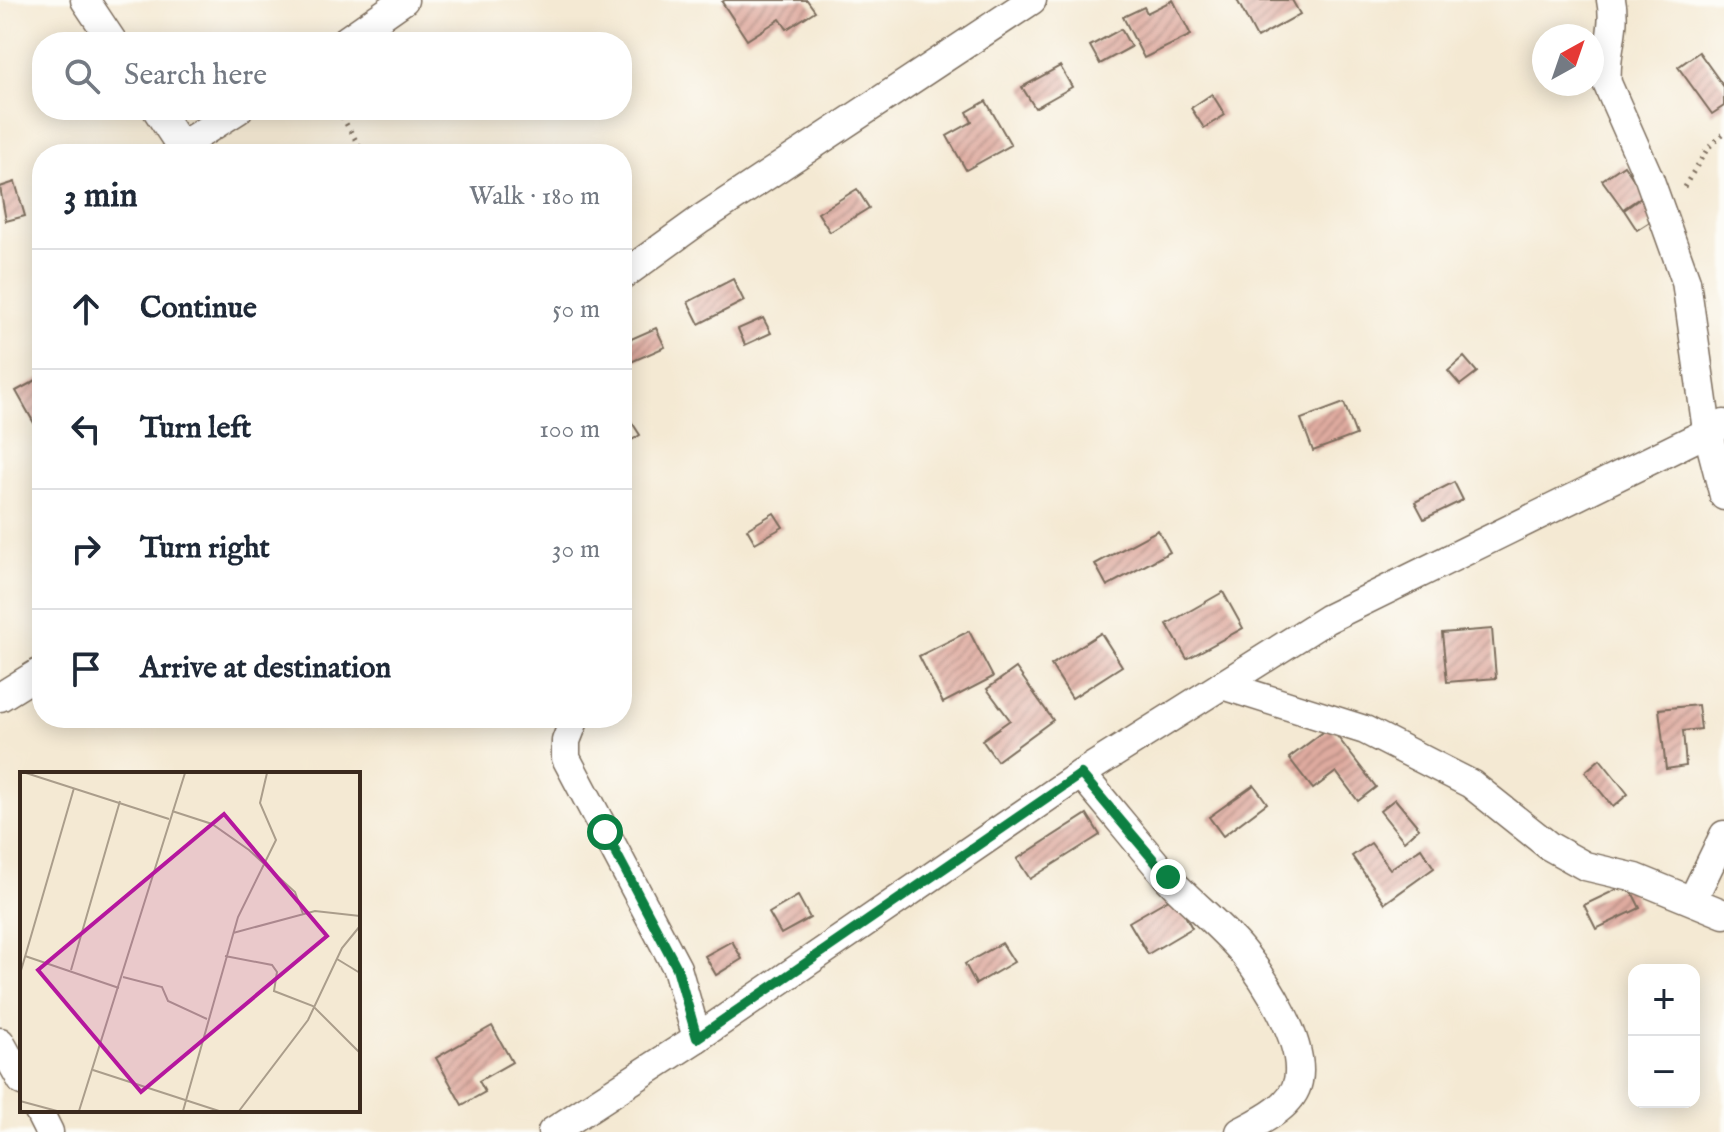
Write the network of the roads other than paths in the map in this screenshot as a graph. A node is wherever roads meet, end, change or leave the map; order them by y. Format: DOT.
graph roads {
  1 [pos="85,0"];
  2 [pos="404,0"];
  3 [pos="1032,0"];
  4 [pos="1611,0"];
  5 [pos="106,32"];
  6 [pos="358,32"];
  7 [pos="164,120"];
  8 [pos="224,120"];
  9 [pos="179,144"];
  10 [pos="191,144"];
  11 [pos="632,269"];
  12 [pos="1716,427"];
  13 [pos="1724,496"];
  14 [pos="32,677"];
  15 [pos="1222,685"];
  16 [pos="0,697"];
  17 [pos="571,728"];
  18 [pos="1081,774"];
  19 [pos="1724,835"];
  20 [pos="1693,899"];
  21 [pos="1724,914"];
  22 [pos="697,1038"];
  23 [pos="0,1042"];
  24 [pos="20,1077"];
  25 [pos="39,1112"];
  26 [pos="49,1132"];
  27 [pos="552,1132"];
  28 [pos="1240,1132"];
  1 -- 5 [label="street"];
  2 -- 6 [label="street"];
  3 -- 11 [label="street"];
  4 -- 12 [label="street"];
  7 -- 9 [label="street"];
  8 -- 10 [label="street"];
  12 -- 13 [label="street"];
  12 -- 15 [label="street"];
  14 -- 16 [label="street"];
  15 -- 18 [label="street"];
  15 -- 20 [label="street"];
  17 -- 22 [label="street"];
  18 -- 22 [label="street"];
  18 -- 28 [label="street"];
  19 -- 20 [label="street"];
  20 -- 21 [label="street"];
  22 -- 27 [label="street"];
  23 -- 24 [label="street"];
  25 -- 26 [label="street"];
}
